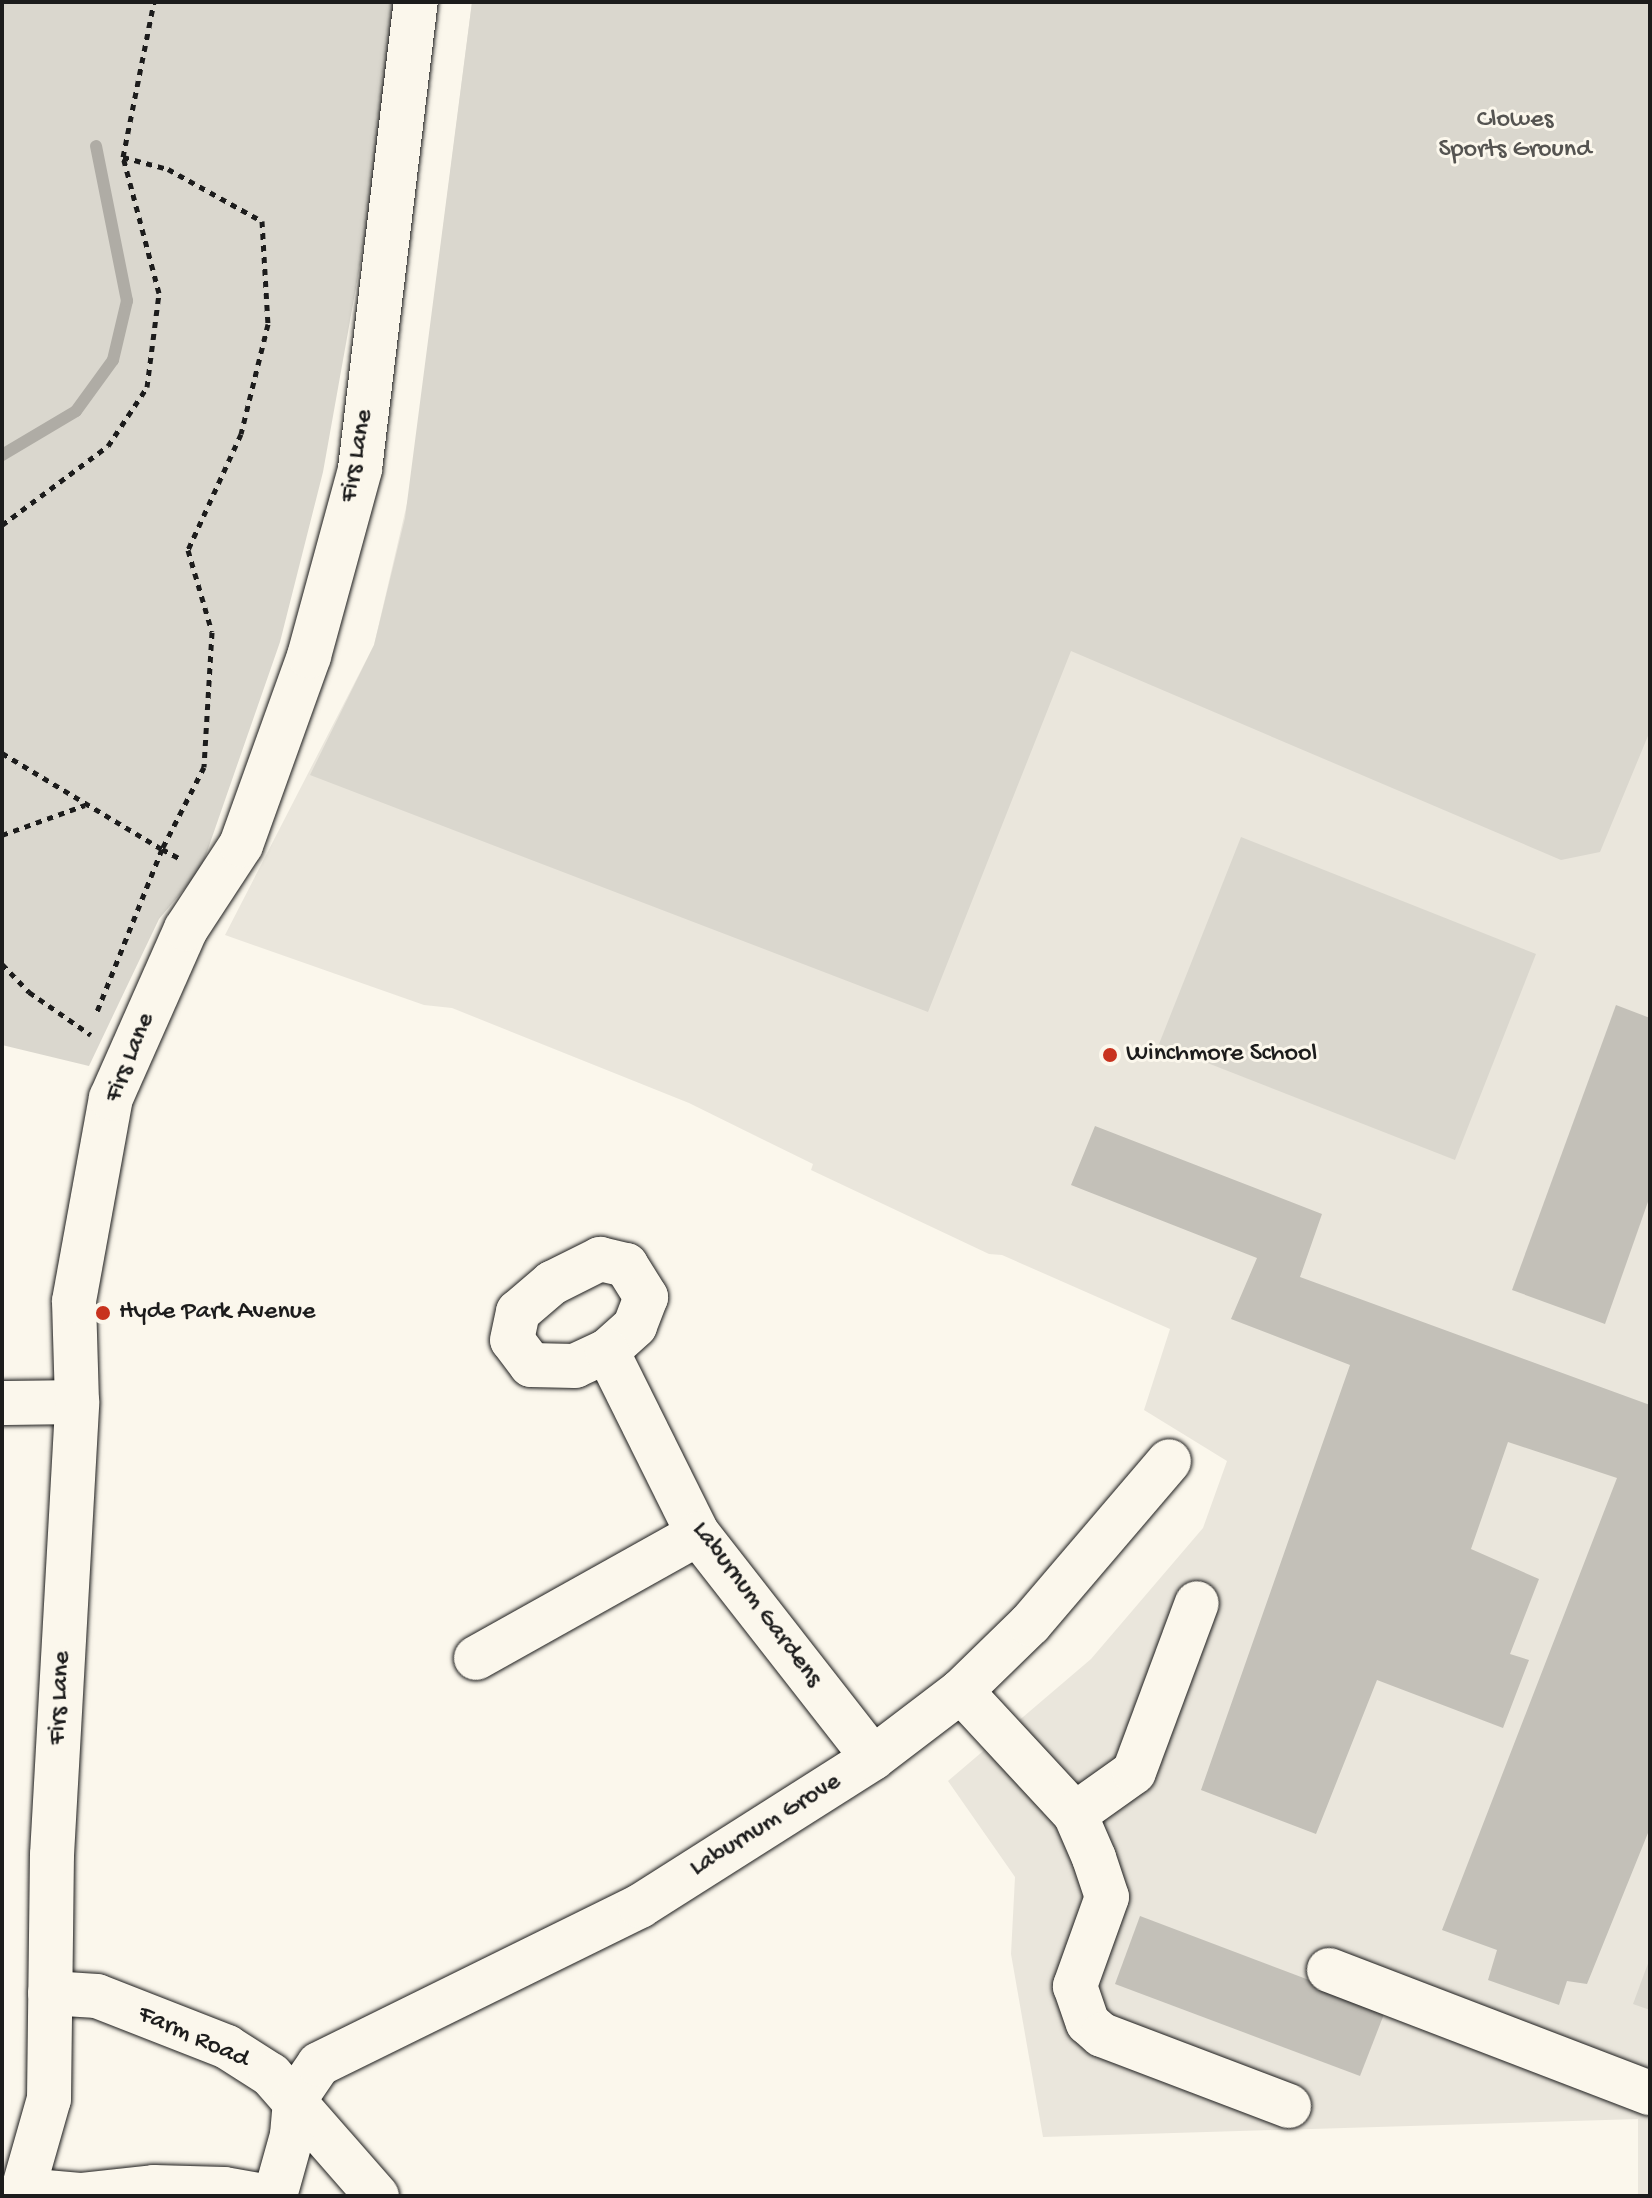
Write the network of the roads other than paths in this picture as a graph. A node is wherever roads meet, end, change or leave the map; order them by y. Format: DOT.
graph roads {
  1 [pos="416,2"];
  2 [pos="607,1351"];
  3 [pos="77,1402"];
  4 [pos="2,1403"];
  5 [pos="1169,1461"];
  6 [pos="698,1534"];
  7 [pos="1197,1603"];
  8 [pos="476,1658"];
  9 [pos="961,1691"];
  10 [pos="873,1758"];
  11 [pos="1075,1814"];
  12 [pos="1329,1970"];
  13 [pos="50,1993"];
  14 [pos="1650,2093"];
  15 [pos="295,2099"];
  16 [pos="1289,2106"];
  17 [pos="19,2193"];
  18 [pos="263,2196"];
  19 [pos="275,2196"];
  20 [pos="377,2196"];
  1 -- 3 [label="street, Firs Lane"];
  2 -- 6 [label="street, Laburnum Gardens"];
  3 -- 4 [label="street"];
  3 -- 13 [label="street, Firs Lane"];
  5 -- 9 [label="street, Laburnum Grove"];
  6 -- 8 [label="street"];
  6 -- 10 [label="street, Laburnum Gardens"];
  7 -- 11 [label="street"];
  9 -- 10 [label="street, Laburnum Grove"];
  9 -- 11 [label="street"];
  10 -- 15 [label="street, Laburnum Grove"];
  11 -- 16 [label="street"];
  12 -- 14 [label="street"];
  13 -- 15 [label="street, Farm Road"];
  13 -- 17 [label="street, Firs Lane"];
  15 -- 19 [label="street"];
  15 -- 20 [label="street, Farm Road"];
  17 -- 18 [label="street"];
}
